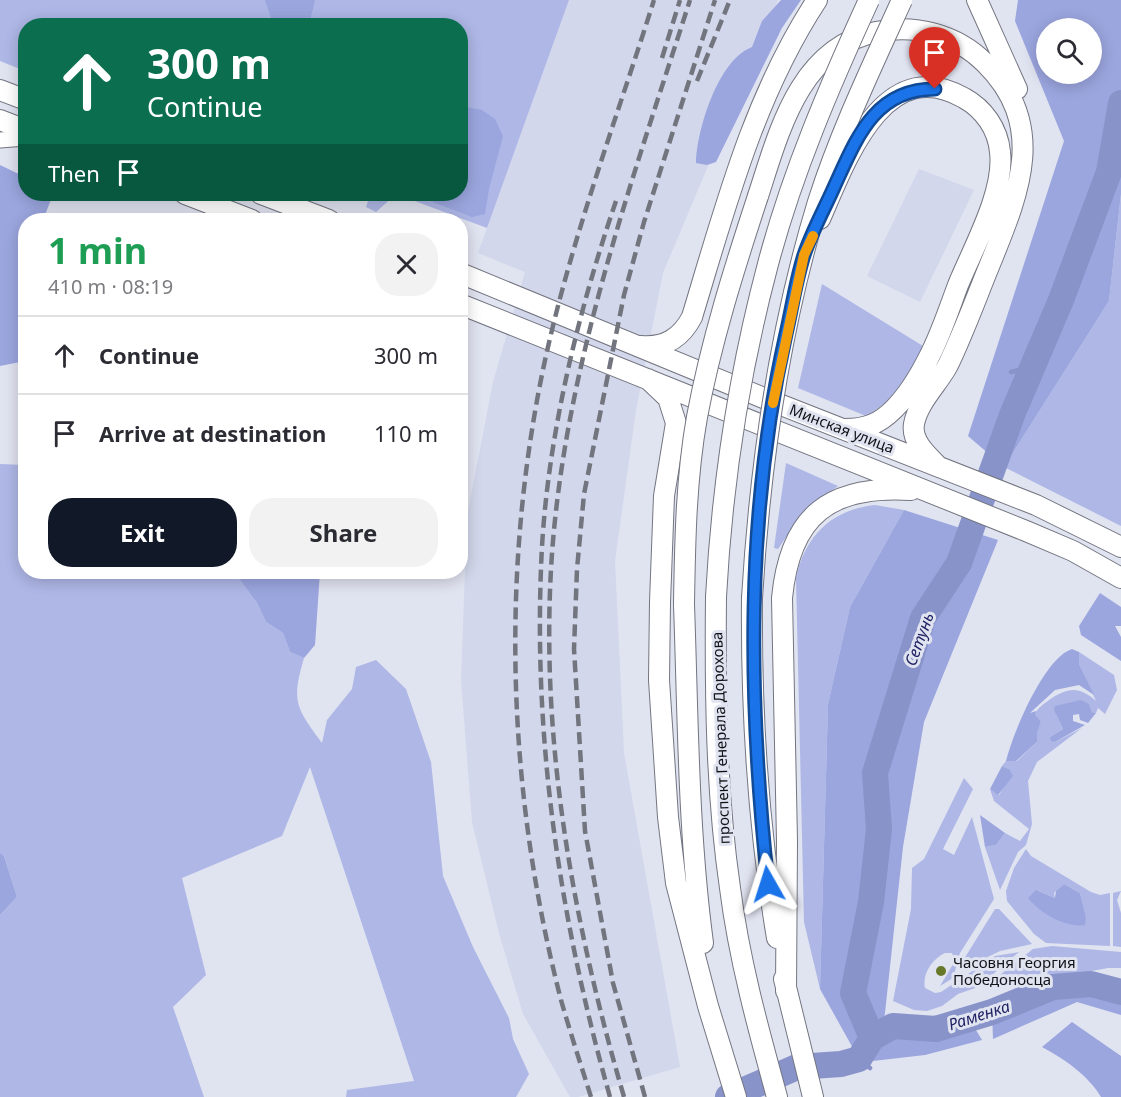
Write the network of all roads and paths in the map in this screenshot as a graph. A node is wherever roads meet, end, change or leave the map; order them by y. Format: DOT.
graph roads {
  1 [pos="817,0"];
  2 [pos="869,0"];
  3 [pos="902,0"];
  4 [pos="977,0"];
  5 [pos="0,90"];
  6 [pos="18,97"];
  7 [pos="0,120"];
  8 [pos="18,127"];
  9 [pos="18,139"];
  10 [pos="0,140"];
  11 [pos="1025,150"];
  12 [pos="203,201"];
  13 [pos="279,201"];
  14 [pos="234,213"];
  15 [pos="311,213"];
  16 [pos="804,255"];
  17 [pos="468,276"];
  18 [pos="468,307"];
  19 [pos="640,346"];
  20 [pos="648,379"];
  21 [pos="843,429"];
  22 [pos="940,466"];
  23 [pos="928,492"];
  24 [pos="1121,547"];
  25 [pos="1121,578"];
  26 [pos="786,991"];
  27 [pos="708,1006"];
  28 [pos="736,1097"];
  29 [pos="777,1097"];
  30 [pos="813,1097"];
  1 -- 19 [label="main road"];
  2 -- 29 [label="main road, проспект Генерала Дорохова, bridge"];
  3 -- 16 [label="main road, bridge"];
  4 -- 11 [label="main road"];
  5 -- 6 [label="main road"];
  7 -- 8 [label="main road"];
  9 -- 10 [label="street"];
  11 -- 22 [label="main road"];
  11 -- 27 [label="main road, bridge"];
  12 -- 14 [label="main road"];
  13 -- 15 [label="main road"];
  16 -- 21 [label="main road, bridge"];
  16 -- 26 [label="main road, bridge"];
  17 -- 19 [label="main road, Минская улица"];
  18 -- 20 [label="main road, Минская улица"];
  19 -- 21 [label="main road, Минская улица"];
  20 -- 23 [label="main road, Минская улица"];
  20 -- 27 [label="main road"];
  21 -- 22 [label="main road, Минская улица"];
  22 -- 24 [label="main road, Минская улица"];
  23 -- 25 [label="main road, Минская улица"];
  23 -- 26 [label="main road"];
  26 -- 30 [label="main road"];
  27 -- 28 [label="main road"];
}
